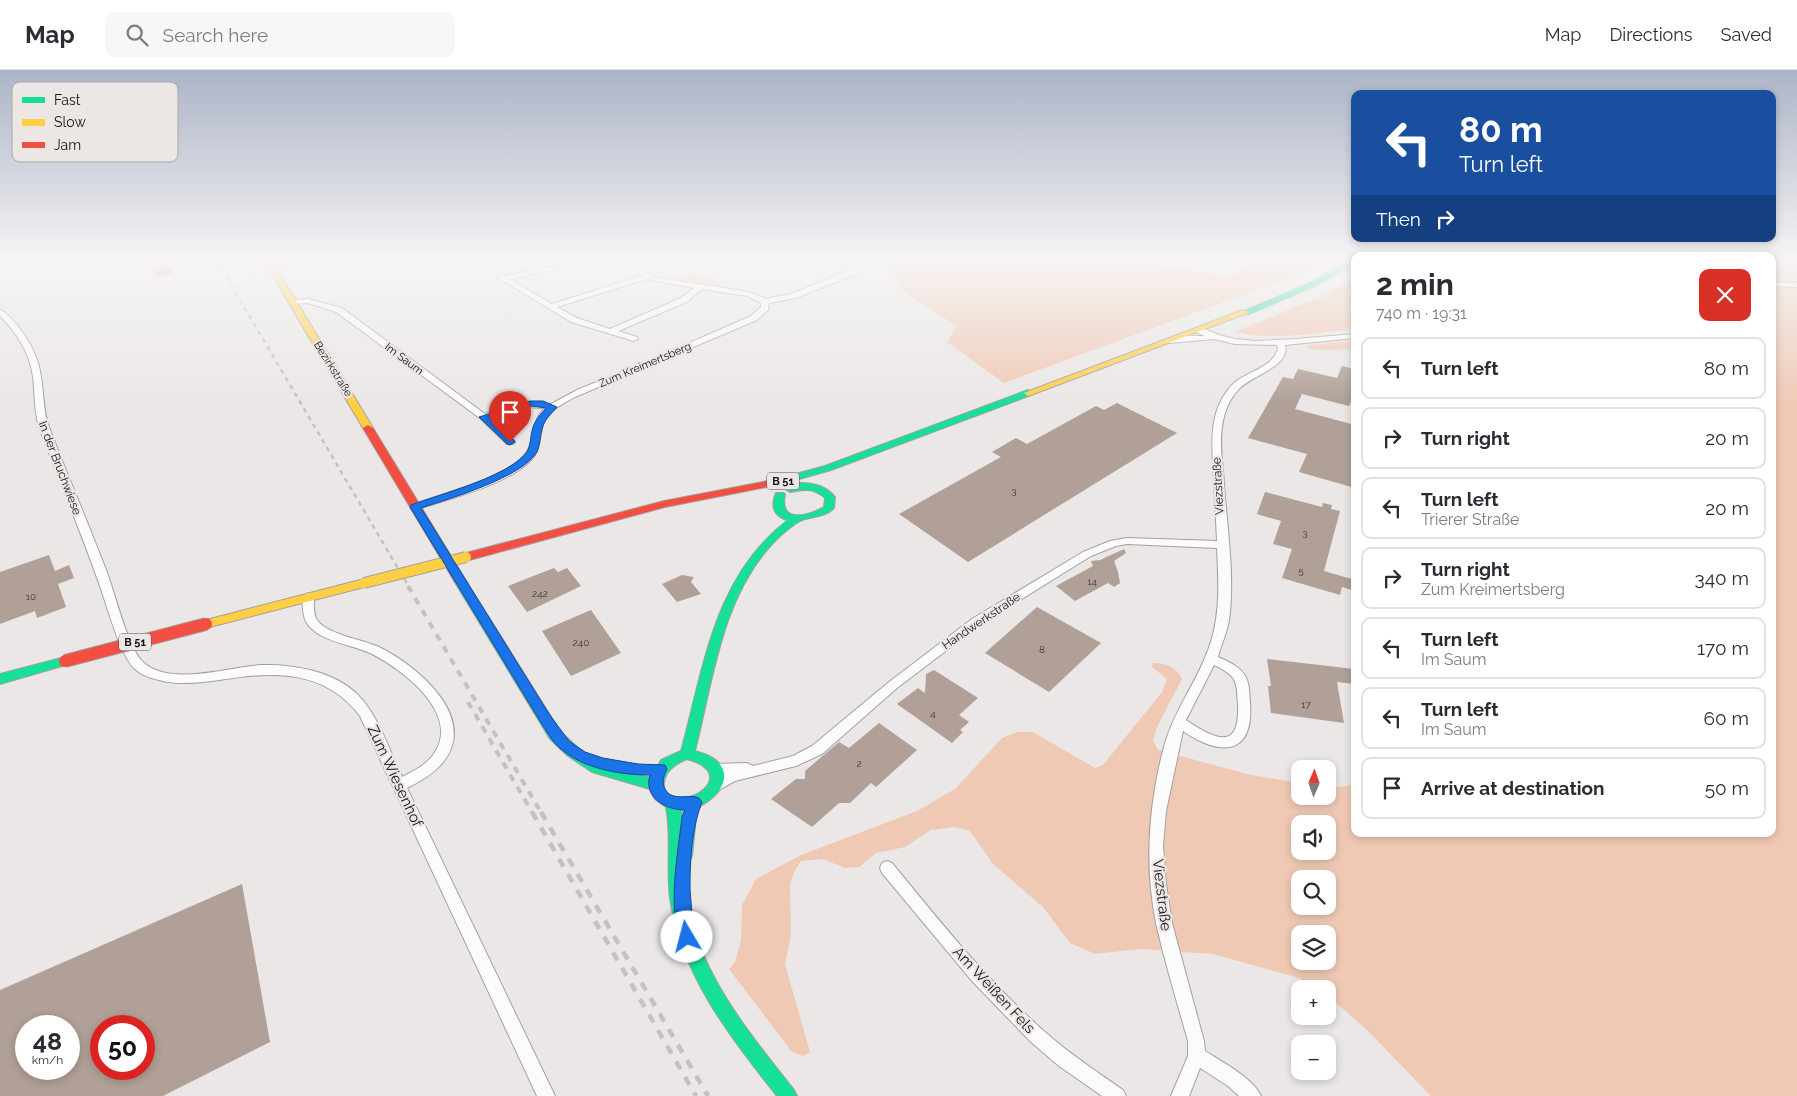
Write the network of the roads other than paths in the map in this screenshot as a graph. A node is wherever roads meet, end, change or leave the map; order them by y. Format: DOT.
graph roads {
  1 [pos="297,309"];
  2 [pos="334,309"];
  3 [pos="557,309"];
  4 [pos="663,309"];
  5 [pos="764,309"];
  6 [pos="1252,309"];
  7 [pos="0,312"];
  8 [pos="1199,330"];
  9 [pos="611,331"];
  10 [pos="1351,336"];
  11 [pos="1214,338"];
  12 [pos="634,339"];
  13 [pos="1280,342"];
  14 [pos="1156,345"];
  15 [pos="552,407"];
  16 [pos="484,417"];
  17 [pos="510,442"];
  18 [pos="885,448"];
  19 [pos="853,466"];
  20 [pos="812,486"];
  21 [pos="827,493"];
  22 [pos="741,496"];
  23 [pos="770,499"];
  24 [pos="678,501"];
  25 [pos="415,507"];
  26 [pos="783,514"];
  27 [pos="796,519"];
  28 [pos="772,535"];
  29 [pos="1221,545"];
  30 [pos="308,597"];
  31 [pos="121,629"];
  32 [pos="1212,659"];
  33 [pos="0,678"];
  34 [pos="706,690"];
  35 [pos="1179,722"];
  36 [pos="704,734"];
  37 [pos="687,754"];
  38 [pos="580,756"];
  39 [pos="717,768"];
  40 [pos="768,768"];
  41 [pos="651,770"];
  42 [pos="400,785"];
  43 [pos="656,785"];
  44 [pos="715,786"];
  45 [pos="672,802"];
  46 [pos="694,802"];
  47 [pos="887,868"];
  48 [pos="684,923"];
  49 [pos="1197,1056"];
  50 [pos="546,1096"];
  51 [pos="788,1096"];
  52 [pos="1117,1096"];
  53 [pos="1180,1096"];
  54 [pos="1252,1096"];
  1 -- 25 [label="main road, Bezirkstraße"];
  2 -- 16 [label="street, Im Saum"];
  3 -- 9 [label="street"];
  4 -- 9 [label="street"];
  5 -- 15 [label="street, Zum Kreimertsberg"];
  6 -- 8 [label="main road, B 51"];
  7 -- 31 [label="street, In der Bruchwiese"];
  8 -- 11 [label="street"];
  8 -- 14 [label="main road, B 51"];
  9 -- 12 [label="street"];
  10 -- 13 [label="street"];
  11 -- 13 [label="street"];
  11 -- 14 [label="street"];
  13 -- 29 [label="street, Viezstraße"];
  14 -- 18 [label="main road, B 51"];
  15 -- 16 [label="street"];
  15 -- 25 [label="street, Zum Kreimertsberg"];
  16 -- 17 [label="street, Im Saum"];
  18 -- 19 [label="main road, B 51"];
  18 -- 24 [label="main road, B 51"];
  19 -- 20 [label="main road, B 51"];
  19 -- 21 [label="main road, B 51"];
  20 -- 21 [label="main road"];
  20 -- 23 [label="main road"];
  21 -- 27 [label="main road"];
  22 -- 23 [label="main road, B 51"];
  22 -- 23 [label="main road, B 51"];
  22 -- 24 [label="main road, B 51"];
  23 -- 26 [label="main road"];
  24 -- 30 [label="main road, B 51, bridge"];
  25 -- 38 [label="main road, Bezirkstraße"];
  26 -- 27 [label="main road"];
  26 -- 28 [label="main road"];
  27 -- 28 [label="main road"];
  28 -- 34 [label="main road"];
  29 -- 32 [label="street, Viezstraße"];
  29 -- 40 [label="street, Handwerkstraße"];
  30 -- 33 [label="main road, B 51, bridge"];
  30 -- 42 [label="street"];
  31 -- 42 [label="street, Zum Wiesenhof"];
  32 -- 35 [label="street, Viezstraße"];
  32 -- 35 [label="street"];
  34 -- 36 [label="main road"];
  34 -- 37 [label="main road"];
  35 -- 49 [label="street, Viezstraße"];
  37 -- 39 [label="main road"];
  37 -- 41 [label="main road"];
  38 -- 41 [label="main road"];
  38 -- 43 [label="main road"];
  39 -- 40 [label="street, Handwerkstraße"];
  39 -- 44 [label="main road"];
  40 -- 44 [label="street, Handwerkstraße"];
  41 -- 43 [label="main road"];
  42 -- 50 [label="street, Zum Wiesenhof"];
  43 -- 45 [label="main road"];
  44 -- 46 [label="main road"];
  45 -- 46 [label="main road"];
  45 -- 48 [label="main road"];
  46 -- 48 [label="main road"];
  47 -- 52 [label="street, Am Weißen Fels"];
  48 -- 51 [label="main road"];
  49 -- 53 [label="street"];
  49 -- 54 [label="street"];
}
